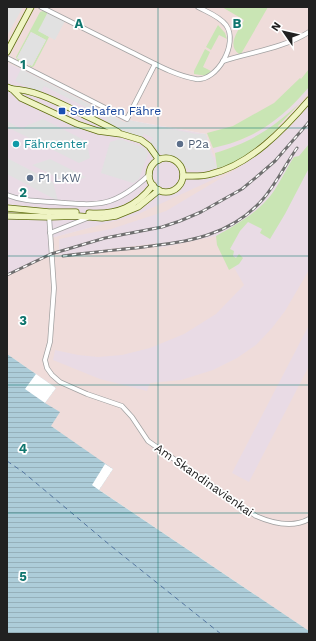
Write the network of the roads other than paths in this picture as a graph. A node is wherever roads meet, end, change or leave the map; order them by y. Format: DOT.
graph roads {
  1 [pos="31,7"];
  2 [pos="41,7"];
  3 [pos="198,7"];
  4 [pos="309,32"];
  5 [pos="7,52"];
  6 [pos="7,58"];
  7 [pos="223,61"];
  8 [pos="155,64"];
  9 [pos="9,88"];
  10 [pos="309,100"];
  11 [pos="121,134"];
  12 [pos="159,160"];
  13 [pos="150,174"];
  14 [pos="183,176"];
  15 [pos="153,185"];
  16 [pos="159,190"];
  17 [pos="7,195"];
  18 [pos="7,208"];
  19 [pos="49,215"];
  20 [pos="7,216"];
  21 [pos="91,217"];
  22 [pos="50,233"];
  23 [pos="309,519"];
  1 -- 5 [label="street"];
  2 -- 8 [label="street"];
  3 -- 7 [label="street"];
  4 -- 7 [label="street"];
  6 -- 8 [label="street"];
  7 -- 8 [label="street"];
  9 -- 11 [label="street"];
  9 -- 11 [label="street"];
  10 -- 14 [label="street"];
  11 -- 12 [label="street"];
  12 -- 13 [label="street"];
  12 -- 14 [label="street"];
  13 -- 15 [label="street"];
  13 -- 17 [label="street"];
  14 -- 16 [label="street"];
  15 -- 16 [label="street"];
  15 -- 19 [label="street"];
  16 -- 21 [label="street"];
  18 -- 19 [label="street"];
  19 -- 20 [label="street"];
  19 -- 21 [label="street"];
  19 -- 22 [label="street, Am Skandinavienkai"];
  21 -- 22 [label="street"];
  22 -- 23 [label="street, Am Skandinavienkai"];
}
